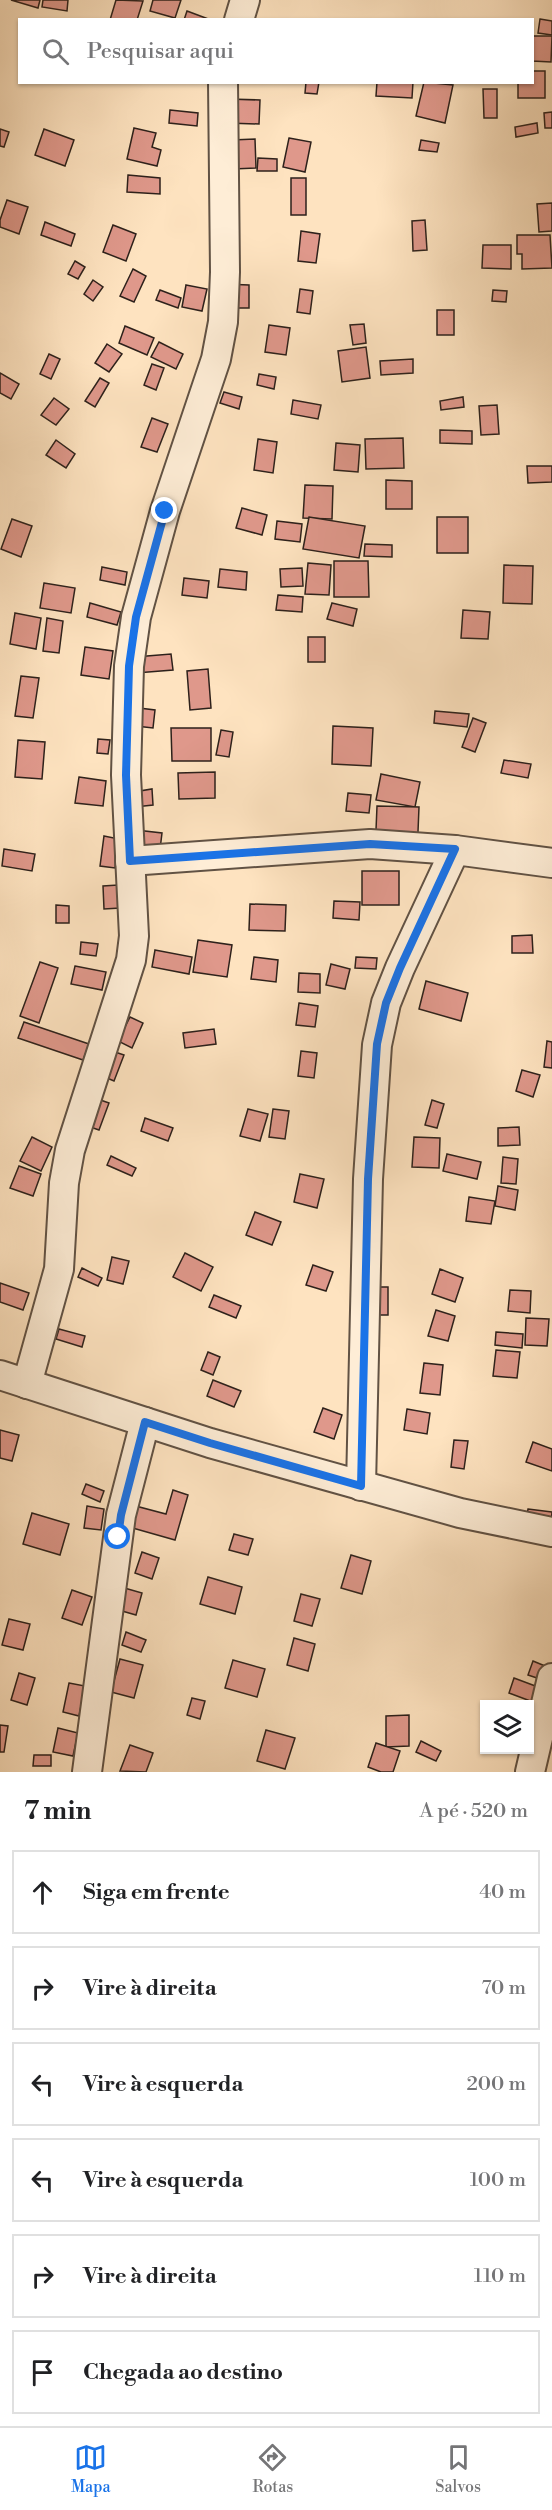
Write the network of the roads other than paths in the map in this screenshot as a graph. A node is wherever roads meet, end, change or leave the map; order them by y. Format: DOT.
graph roads {
  1 [pos="245,0"];
  2 [pos="240,18"];
  3 [pos="223,84"];
  4 [pos="455,849"];
  5 [pos="130,861"];
  6 [pos="552,864"];
  7 [pos="0,1375"];
  8 [pos="27,1384"];
  9 [pos="145,1422"];
  10 [pos="361,1486"];
  11 [pos="552,1532"];
  12 [pos="552,1677"];
  13 [pos="87,1772"];
  14 [pos="530,1772"];
  1 -- 2 [label="street"];
  3 -- 5 [label="street"];
  4 -- 5 [label="street"];
  4 -- 6 [label="street"];
  4 -- 10 [label="street"];
  5 -- 8 [label="street"];
  7 -- 8 [label="street"];
  8 -- 9 [label="street"];
  9 -- 10 [label="street"];
  9 -- 13 [label="street"];
  10 -- 11 [label="street"];
  12 -- 14 [label="street"];
}
